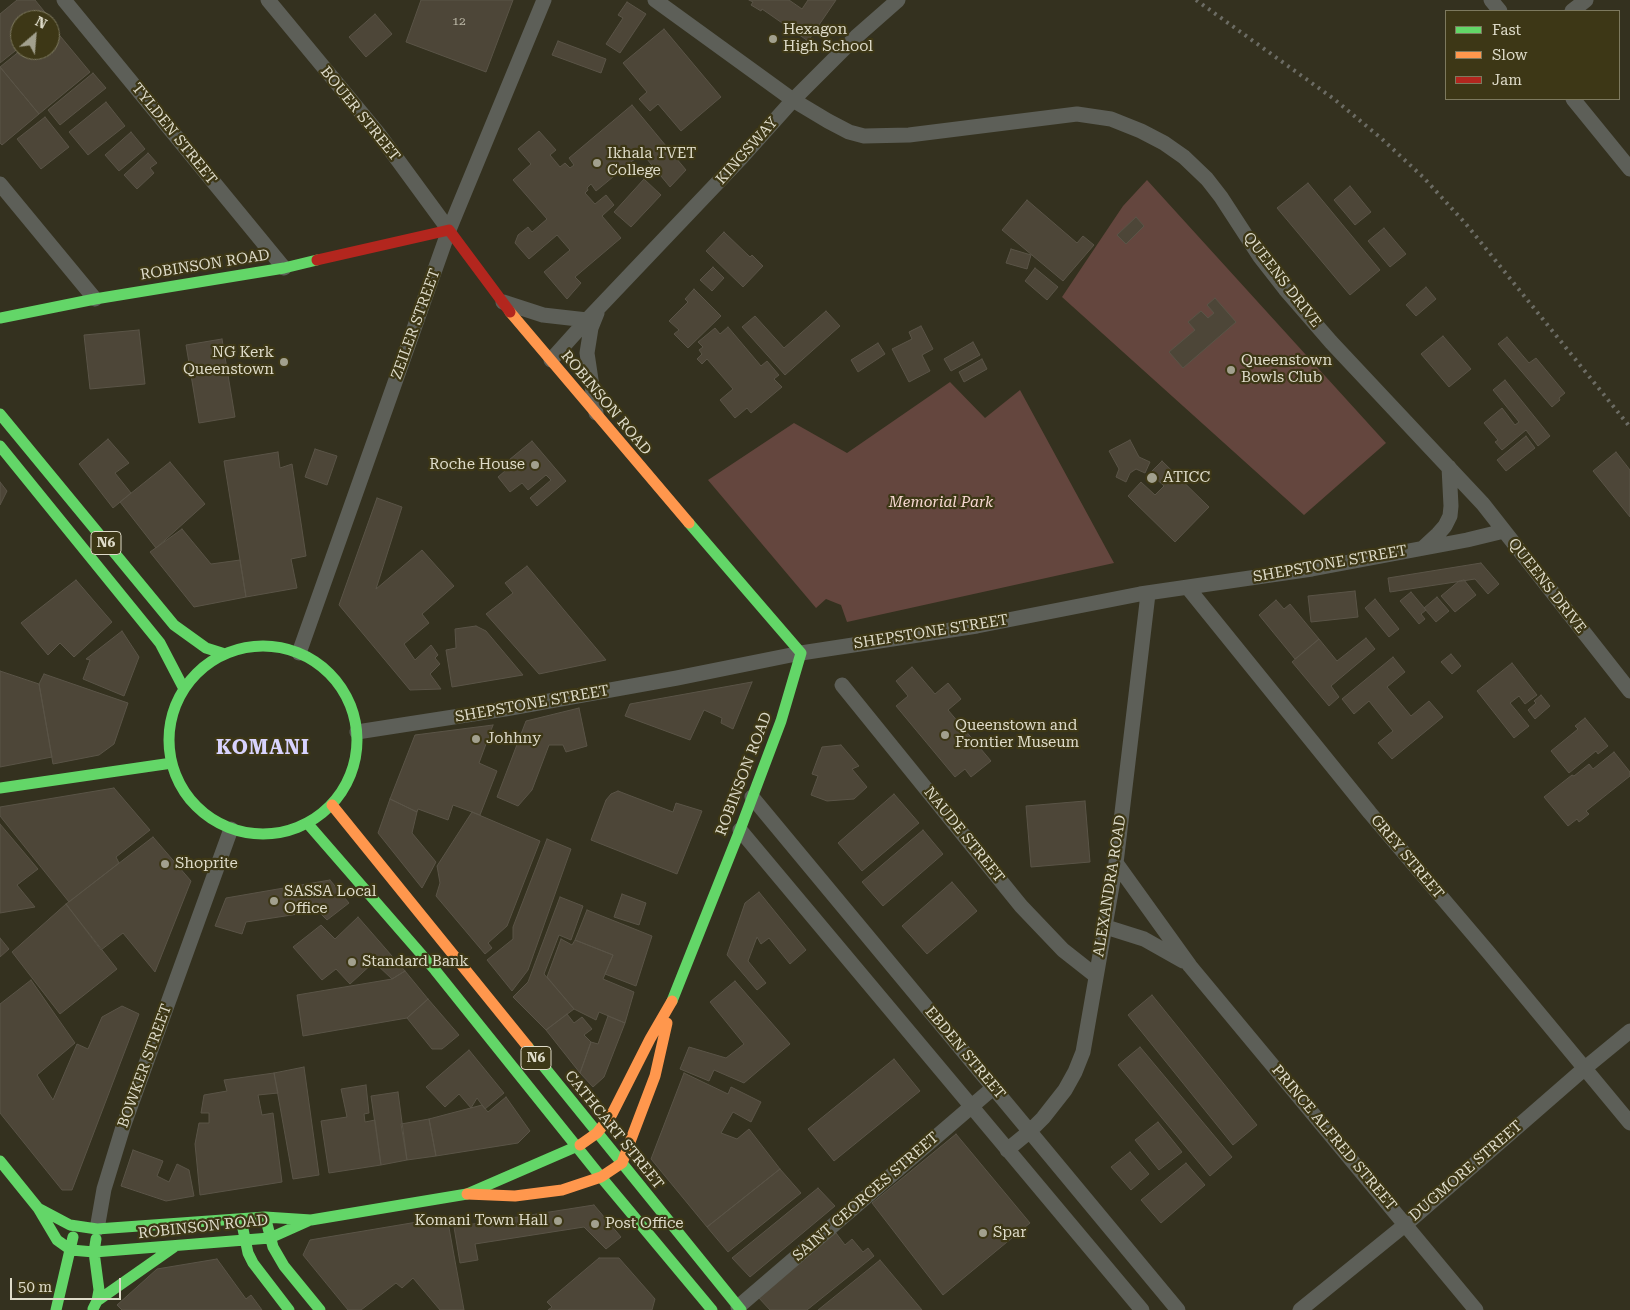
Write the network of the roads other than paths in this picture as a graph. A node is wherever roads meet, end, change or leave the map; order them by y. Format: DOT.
graph roads {
  1 [pos="64,0"];
  2 [pos="268,0"];
  3 [pos="544,0"];
  4 [pos="655,0"];
  5 [pos="898,0"];
  6 [pos="1491,0"];
  7 [pos="1586,0"];
  8 [pos="1499,10"];
  9 [pos="1573,10"];
  10 [pos="793,100"];
  11 [pos="1574,100"];
  12 [pos="1630,169"];
  13 [pos="0,184"];
  14 [pos="450,230"];
  15 [pos="284,268"];
  16 [pos="95,299"];
  17 [pos="501,301"];
  18 [pos="599,307"];
  19 [pos="0,318"];
  20 [pos="587,320"];
  21 [pos="550,360"];
  22 [pos="0,414"];
  23 [pos="597,416"];
  24 [pos="0,446"];
  25 [pos="1449,467"];
  26 [pos="1504,531"];
  27 [pos="1424,547"];
  28 [pos="1188,588"];
  29 [pos="1148,594"];
  30 [pos="299,653"];
  31 [pos="801,653"];
  32 [pos="225,654"];
  33 [pos="842,684"];
  34 [pos="184,689"];
  35 [pos="1630,691"];
  36 [pos="357,732"];
  37 [pos="172,763"];
  38 [pos="0,788"];
  39 [pos="752,797"];
  40 [pos="332,805"];
  41 [pos="308,824"];
  42 [pos="231,829"];
  43 [pos="740,830"];
  44 [pos="1116,863"];
  45 [pos="1106,927"];
  46 [pos="1190,966"];
  47 [pos="1096,976"];
  48 [pos="671,1004"];
  49 [pos="1630,1031"];
  50 [pos="1585,1068"];
  51 [pos="994,1088"];
  52 [pos="971,1106"];
  53 [pos="1630,1123"];
  54 [pos="1029,1132"];
  55 [pos="597,1133"];
  56 [pos="576,1147"];
  57 [pos="1007,1150"];
  58 [pos="0,1161"];
  59 [pos="622,1163"];
  60 [pos="601,1177"];
  61 [pos="467,1194"];
  62 [pos="38,1208"];
  63 [pos="265,1217"];
  64 [pos="242,1218"];
  65 [pos="311,1220"];
  66 [pos="1406,1224"];
  67 [pos="75,1226"];
  68 [pos="97,1229"];
  69 [pos="270,1238"];
  70 [pos="245,1242"];
  71 [pos="174,1247"];
  72 [pos="71,1250"];
  73 [pos="94,1252"];
  74 [pos="98,1307"];
  75 [pos="739,1308"];
  76 [pos="1171,1308"];
  77 [pos="56,1310"];
  78 [pos="289,1310"];
  79 [pos="320,1310"];
  80 [pos="712,1310"];
  81 [pos="1142,1310"];
  82 [pos="1300,1310"];
  83 [pos="1476,1310"];
  1 -- 15 [label="street, TYLDEN STREET"];
  2 -- 14 [label="street, BOUER STREET"];
  3 -- 14 [label="street, ZEILER STREET"];
  4 -- 10 [label="street, QUEENS DRIVE"];
  5 -- 10 [label="street, KINGSWAY"];
  6 -- 8 [label="street"];
  7 -- 9 [label="street"];
  10 -- 18 [label="street, KINGSWAY"];
  10 -- 25 [label="street, QUEENS DRIVE"];
  11 -- 12 [label="street"];
  13 -- 16 [label="street"];
  14 -- 15 [label="main road, ROBINSON ROAD"];
  14 -- 17 [label="main road, ROBINSON ROAD"];
  14 -- 30 [label="street, ZEILER STREET"];
  15 -- 16 [label="main road, ROBINSON ROAD"];
  16 -- 19 [label="main road, ROBINSON ROAD"];
  17 -- 20 [label="street"];
  17 -- 21 [label="main road, ROBINSON ROAD"];
  18 -- 20 [label="street, KINGSWAY"];
  18 -- 23 [label="street, KINGSWAY"];
  20 -- 21 [label="street, KINGSWAY"];
  21 -- 23 [label="main road, ROBINSON ROAD"];
  22 -- 32 [label="main road, N6"];
  23 -- 31 [label="main road, ROBINSON ROAD"];
  24 -- 34 [label="main road, N6"];
  25 -- 26 [label="street, QUEENS DRIVE"];
  25 -- 27 [label="street"];
  26 -- 27 [label="street, SHEPSTONE STREET"];
  26 -- 35 [label="street, QUEENS DRIVE"];
  27 -- 28 [label="street, SHEPSTONE STREET"];
  28 -- 29 [label="street, SHEPSTONE STREET"];
  28 -- 50 [label="street, GREY STREET"];
  29 -- 31 [label="street, SHEPSTONE STREET"];
  29 -- 44 [label="street, ALEXANDRA ROAD"];
  30 -- 32 [label="main road"];
  30 -- 36 [label="main road"];
  31 -- 36 [label="street, SHEPSTONE STREET"];
  31 -- 39 [label="main road, ROBINSON ROAD"];
  32 -- 34 [label="main road"];
  33 -- 47 [label="street, NAUDE STREET"];
  34 -- 37 [label="main road"];
  36 -- 40 [label="main road"];
  37 -- 38 [label="main road"];
  37 -- 42 [label="main road"];
  39 -- 43 [label="main road, ROBINSON ROAD"];
  39 -- 51 [label="street, EBDEN STREET"];
  40 -- 41 [label="main road"];
  40 -- 55 [label="main road, CATHCART STREET / N6"];
  41 -- 42 [label="main road"];
  41 -- 56 [label="main road, N6"];
  42 -- 68 [label="street, BOWKER STREET"];
  43 -- 48 [label="main road, ROBINSON ROAD"];
  43 -- 52 [label="street, EBDEN STREET"];
  44 -- 45 [label="street, ALEXANDRA ROAD"];
  44 -- 46 [label="street, PRINCE ALFRED STREET"];
  45 -- 46 [label="street, PRINCE ALFRED STREET"];
  45 -- 47 [label="street, ALEXANDRA ROAD"];
  46 -- 66 [label="street, PRINCE ALFRED STREET"];
  47 -- 54 [label="street, ALEXANDRA ROAD"];
  48 -- 55 [label="main road, ROBINSON ROAD"];
  48 -- 59 [label="main road, ROBINSON ROAD"];
  49 -- 50 [label="street, DUGMORE STREET"];
  50 -- 53 [label="street, GREY STREET"];
  50 -- 66 [label="street, DUGMORE STREET"];
  51 -- 52 [label="street, SAINT GEORGES STREET"];
  51 -- 54 [label="street, EBDEN STREET"];
  52 -- 57 [label="street, EBDEN STREET"];
  52 -- 75 [label="street, SAINT GEORGES STREET"];
  54 -- 57 [label="street, ALEXANDRA ROAD"];
  54 -- 76 [label="street, EBDEN STREET"];
  55 -- 56 [label="main road, ROBINSON ROAD"];
  55 -- 59 [label="main road, CATHCART STREET / N6"];
  56 -- 60 [label="main road, N6"];
  56 -- 61 [label="main road, ROBINSON ROAD"];
  57 -- 81 [label="street, EBDEN STREET"];
  58 -- 62 [label="main road"];
  59 -- 60 [label="main road, ROBINSON ROAD"];
  59 -- 75 [label="main road, CATHCART STREET / N6"];
  60 -- 61 [label="main road, ROBINSON ROAD"];
  60 -- 80 [label="main road, N6"];
  61 -- 65 [label="main road, ROBINSON ROAD"];
  62 -- 67 [label="main road, ROBINSON ROAD"];
  62 -- 72 [label="main road"];
  63 -- 64 [label="main road, ROBINSON ROAD"];
  63 -- 65 [label="main road, ROBINSON ROAD"];
  63 -- 69 [label="main road"];
  64 -- 68 [label="main road, ROBINSON ROAD"];
  64 -- 70 [label="main road"];
  65 -- 69 [label="main road, ROBINSON ROAD"];
  66 -- 82 [label="street, DUGMORE STREET"];
  66 -- 83 [label="street, PRINCE ALFRED STREET"];
  67 -- 68 [label="main road, ROBINSON ROAD"];
  67 -- 72 [label="main road"];
  68 -- 73 [label="main road, BOWKER STREET"];
  69 -- 70 [label="main road, ROBINSON ROAD"];
  69 -- 79 [label="main road"];
  70 -- 71 [label="main road, ROBINSON ROAD"];
  70 -- 78 [label="main road"];
  71 -- 73 [label="main road, ROBINSON ROAD"];
  71 -- 74 [label="main road"];
  72 -- 73 [label="main road, ROBINSON ROAD"];
  72 -- 77 [label="main road"];
  73 -- 74 [label="main road, BOWKER STREET"];
}
